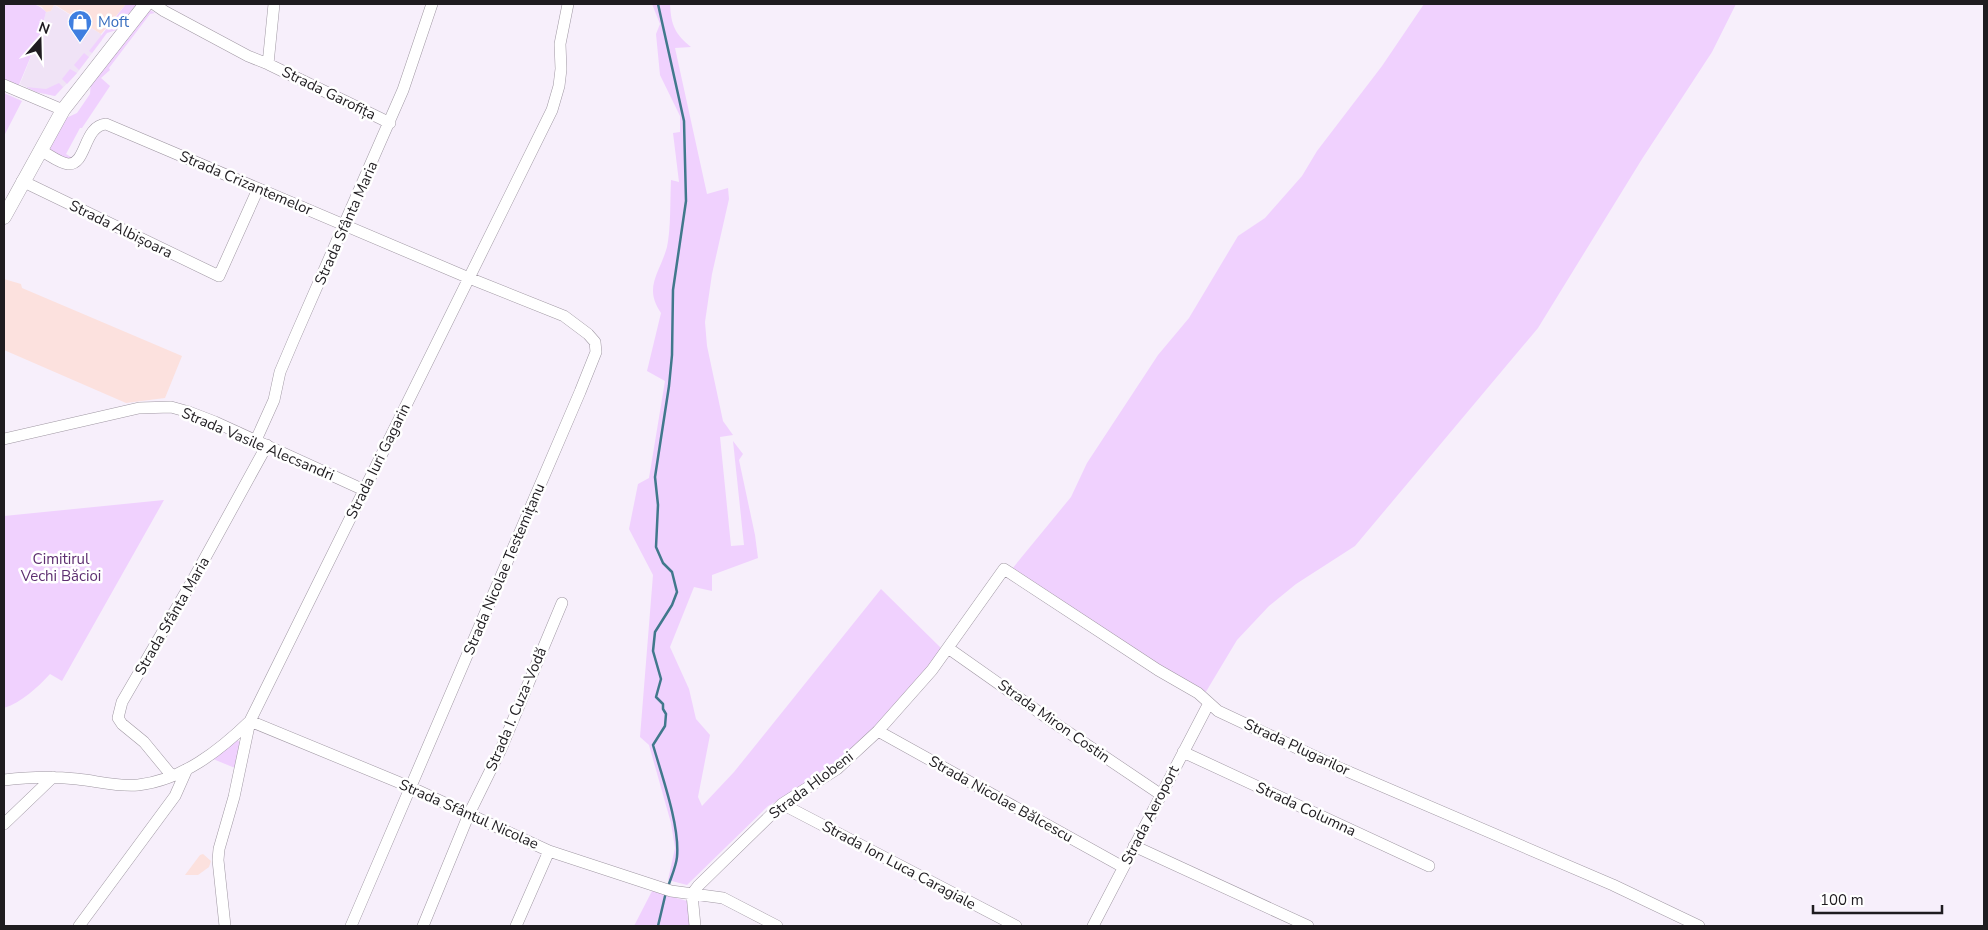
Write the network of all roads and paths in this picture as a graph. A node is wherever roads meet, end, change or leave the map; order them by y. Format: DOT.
graph roads {
  1 [pos="146,4"];
  2 [pos="154,4"];
  3 [pos="274,4"];
  4 [pos="432,4"];
  5 [pos="568,4"];
  6 [pos="268,64"];
  7 [pos="4,85"];
  8 [pos="62,110"];
  9 [pos="390,123"];
  10 [pos="40,150"];
  11 [pos="22,181"];
  12 [pos="258,189"];
  13 [pos="4,217"];
  14 [pos="345,224"];
  15 [pos="469,278"];
  16 [pos="4,439"];
  17 [pos="256,440"];
  18 [pos="267,445"];
  19 [pos="364,490"];
  20 [pos="562,603"];
  21 [pos="948,648"];
  22 [pos="1209,704"];
  23 [pos="250,721"];
  24 [pos="878,731"];
  25 [pos="1183,752"];
  26 [pos="187,769"];
  27 [pos="172,776"];
  28 [pos="53,777"];
  29 [pos="4,780"];
  30 [pos="410,788"];
  31 [pos="1160,794"];
  32 [pos="782,804"];
  33 [pos="469,814"];
  34 [pos="4,824"];
  35 [pos="1134,846"];
  36 [pos="548,851"];
  37 [pos="1429,866"];
  38 [pos="1123,867"];
  39 [pos="692,894"];
  40 [pos="78,926"];
  41 [pos="225,926"];
  42 [pos="351,926"];
  43 [pos="423,926"];
  44 [pos="516,926"];
  45 [pos="695,926"];
  46 [pos="777,926"];
  47 [pos="1016,926"];
  48 [pos="1093,926"];
  49 [pos="1308,926"];
  50 [pos="1699,926"];
  1 -- 8 [label="main road"];
  2 -- 6 [label="street, Strada Garofița"];
  3 -- 6 [label="street, Strada Garofița"];
  4 -- 9 [label="street, Strada Sfânta Maria"];
  5 -- 15 [label="street, Strada Iuri Gagarin"];
  6 -- 9 [label="street, Strada Garofița"];
  7 -- 8 [label="street"];
  8 -- 10 [label="main road"];
  9 -- 14 [label="street, Strada Sfânta Maria"];
  10 -- 11 [label="main road"];
  10 -- 12 [label="street, Strada Crizantemelor"];
  11 -- 12 [label="street, Strada Albișoara"];
  11 -- 13 [label="main road"];
  12 -- 14 [label="street, Strada Crizantemelor"];
  14 -- 15 [label="street, Strada Crizantemelor"];
  14 -- 17 [label="street, Strada Sfânta Maria"];
  15 -- 19 [label="street, Strada Iuri Gagarin"];
  15 -- 30 [label="street, Strada Nicolae Testemițanu"];
  16 -- 17 [label="street, Strada Vasile Alecsandri"];
  17 -- 18 [label="street, Strada Vasile Alecsandri"];
  18 -- 19 [label="street, Strada Vasile Alecsandri"];
  18 -- 27 [label="street, Strada Sfânta Maria"];
  19 -- 23 [label="street, Strada Iuri Gagarin"];
  20 -- 33 [label="street, Strada I. Cuza-Vodă"];
  21 -- 22 [label="street, Strada Plugarilor"];
  21 -- 24 [label="street, Strada Hlobeni"];
  21 -- 31 [label="street, Strada Miron Costin"];
  22 -- 25 [label="street, Strada Aeroport"];
  22 -- 50 [label="street, Strada Plugarilor"];
  23 -- 26 [label="street"];
  23 -- 30 [label="street, Strada Sfântul Nicolae"];
  23 -- 41 [label="street, Strada Iuri Gagarin"];
  24 -- 32 [label="street, Strada Hlobeni"];
  24 -- 38 [label="street, Strada Nicolae Bălcescu"];
  25 -- 31 [label="street, Strada Aeroport"];
  25 -- 37 [label="street, Strada Columna"];
  26 -- 27 [label="street"];
  26 -- 40 [label="street"];
  27 -- 28 [label="street"];
  28 -- 29 [label="street"];
  28 -- 34 [label="street"];
  30 -- 33 [label="street, Strada Sfântul Nicolae"];
  30 -- 42 [label="street, Strada Nicolae Testemițanu"];
  31 -- 35 [label="street, Strada Aeroport"];
  32 -- 39 [label="street, Strada Hlobeni"];
  32 -- 47 [label="street, Strada Ion Luca Caragiale"];
  33 -- 36 [label="street, Strada Sfântul Nicolae"];
  33 -- 43 [label="street, Strada I. Cuza-Vodă"];
  35 -- 38 [label="street, Strada Aeroport"];
  35 -- 49 [label="street"];
  36 -- 39 [label="street, Strada Sfântul Nicolae"];
  36 -- 44 [label="street"];
  38 -- 48 [label="street, Strada Aeroport"];
  39 -- 45 [label="street"];
  39 -- 46 [label="street, Strada Sfântul Nicolae"];
}
